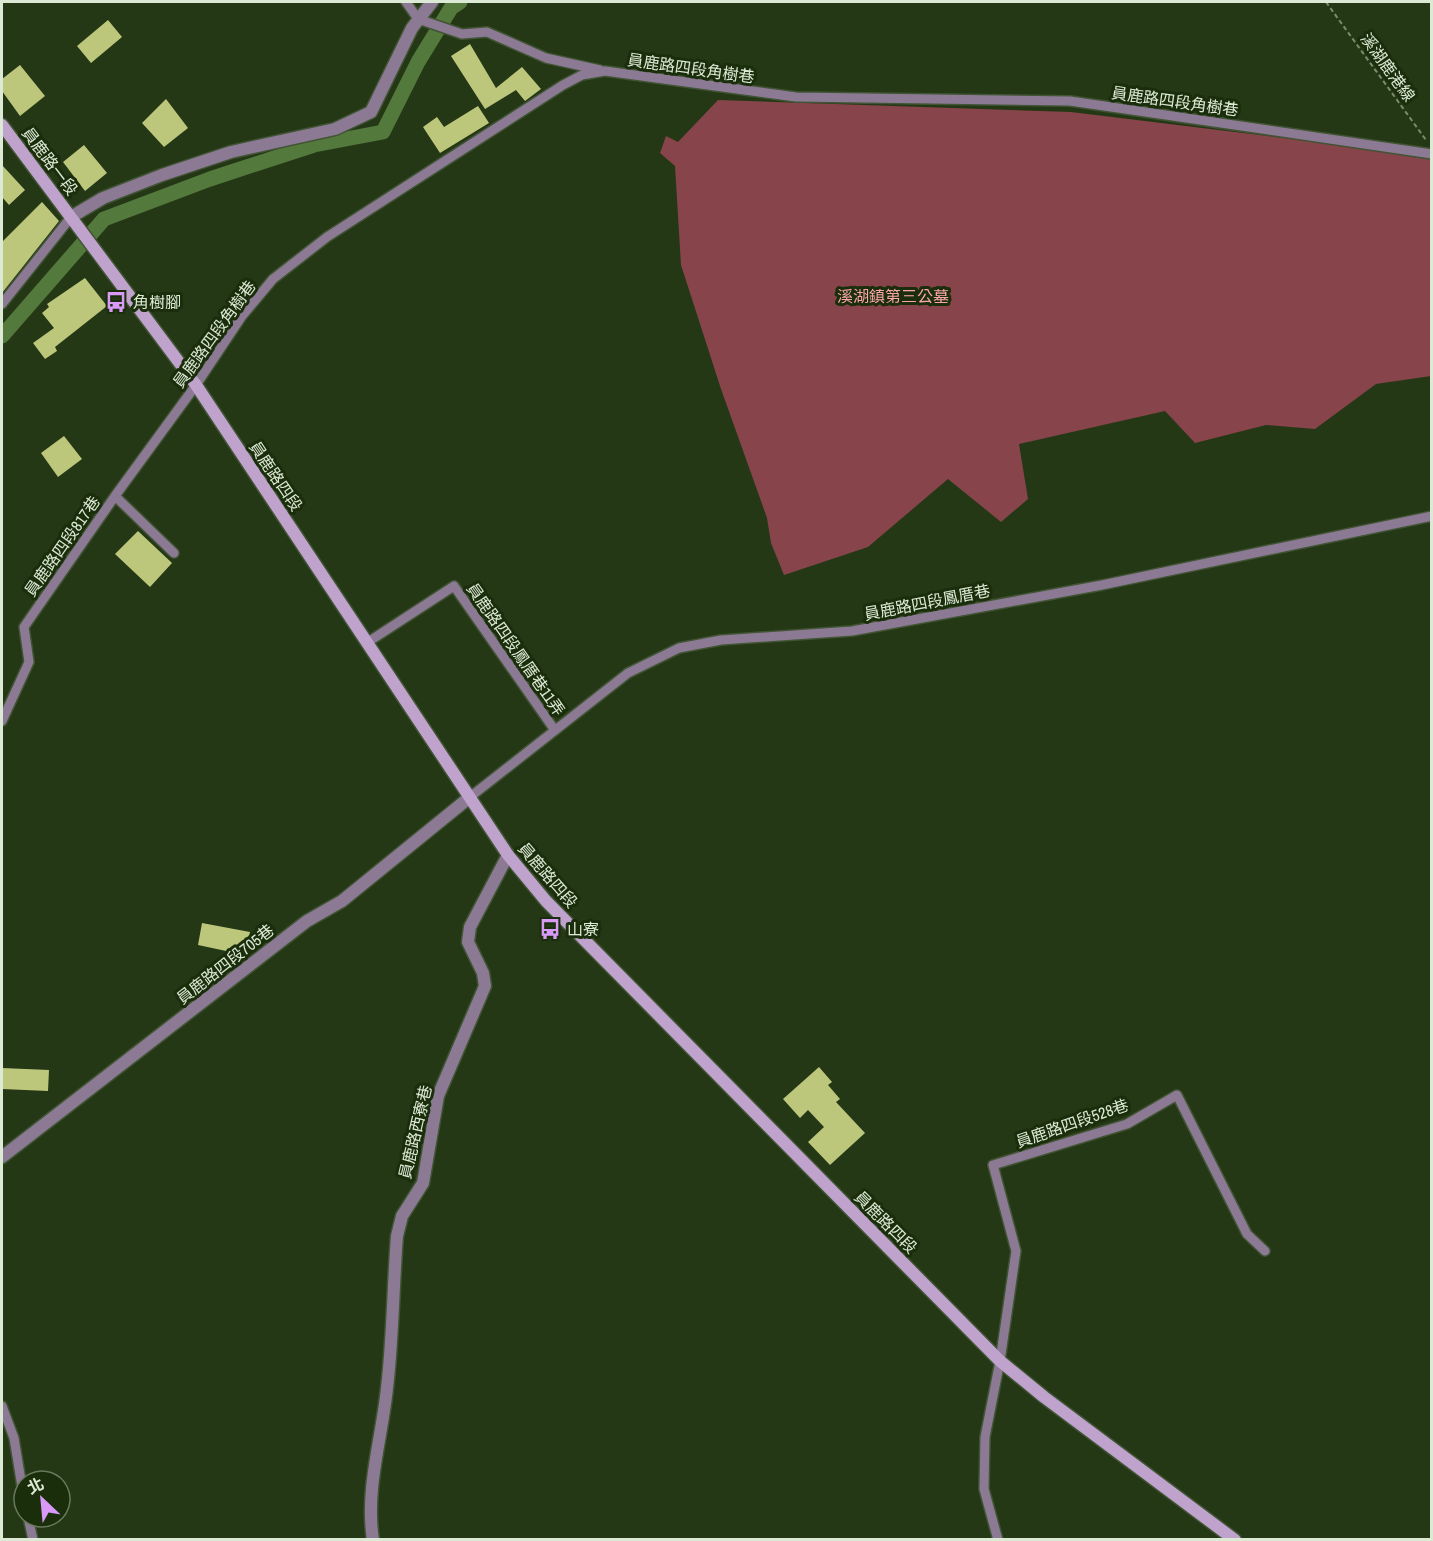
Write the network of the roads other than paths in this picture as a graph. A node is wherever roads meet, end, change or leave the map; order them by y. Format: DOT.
graph roads {
  1 [pos="406,2"];
  2 [pos="432,2"];
  3 [pos="418,19"];
  4 [pos="605,71"];
  5 [pos="2,125"];
  6 [pos="1431,154"];
  7 [pos="71,217"];
  8 [pos="2,304"];
  9 [pos="196,386"];
  10 [pos="115,496"];
  11 [pos="1431,516"];
  12 [pos="174,553"];
  13 [pos="368,642"];
  14 [pos="2,721"];
  15 [pos="554,729"];
  16 [pos="470,797"];
  17 [pos="508,855"];
  18 [pos="2,1157"];
  19 [pos="1265,1251"];
  20 [pos="1000,1361"];
  21 [pos="2,1406"];
  22 [pos="19,1469"];
  23 [pos="373,1539"];
  24 [pos="998,1539"];
  25 [pos="1235,1539"];
  1 -- 3 [label="lane"];
  2 -- 3 [label="street"];
  3 -- 4 [label="lane"];
  3 -- 7 [label="street"];
  4 -- 6 [label="lane, 員鹿路四段角樹巷"];
  4 -- 9 [label="lane, 員鹿路四段角樹巷"];
  5 -- 7 [label="main road, 員鹿路一段"];
  7 -- 8 [label="lane"];
  7 -- 9 [label="main road, 員鹿路四段"];
  9 -- 10 [label="lane, 員鹿路四段角樹巷"];
  9 -- 13 [label="main road, 員鹿路四段"];
  10 -- 12 [label="lane, 員鹿路四段817巷"];
  10 -- 14 [label="lane, 員鹿路四段817巷"];
  11 -- 15 [label="lane, 員鹿路四段鳳厝巷"];
  13 -- 15 [label="lane, 員鹿路四段鳳厝巷11弄"];
  13 -- 16 [label="main road, 員鹿路四段"];
  15 -- 16 [label="lane, 員鹿路四段鳳厝巷"];
  16 -- 17 [label="main road, 員鹿路四段"];
  16 -- 18 [label="street, 員鹿路四段705巷"];
  17 -- 20 [label="main road, 員鹿路四段"];
  17 -- 23 [label="street, 員鹿路西寮巷"];
  19 -- 20 [label="lane, 員鹿路四段528巷"];
  20 -- 24 [label="lane"];
  20 -- 25 [label="main road, 員鹿路四段"];
  21 -- 22 [label="lane"];
}
